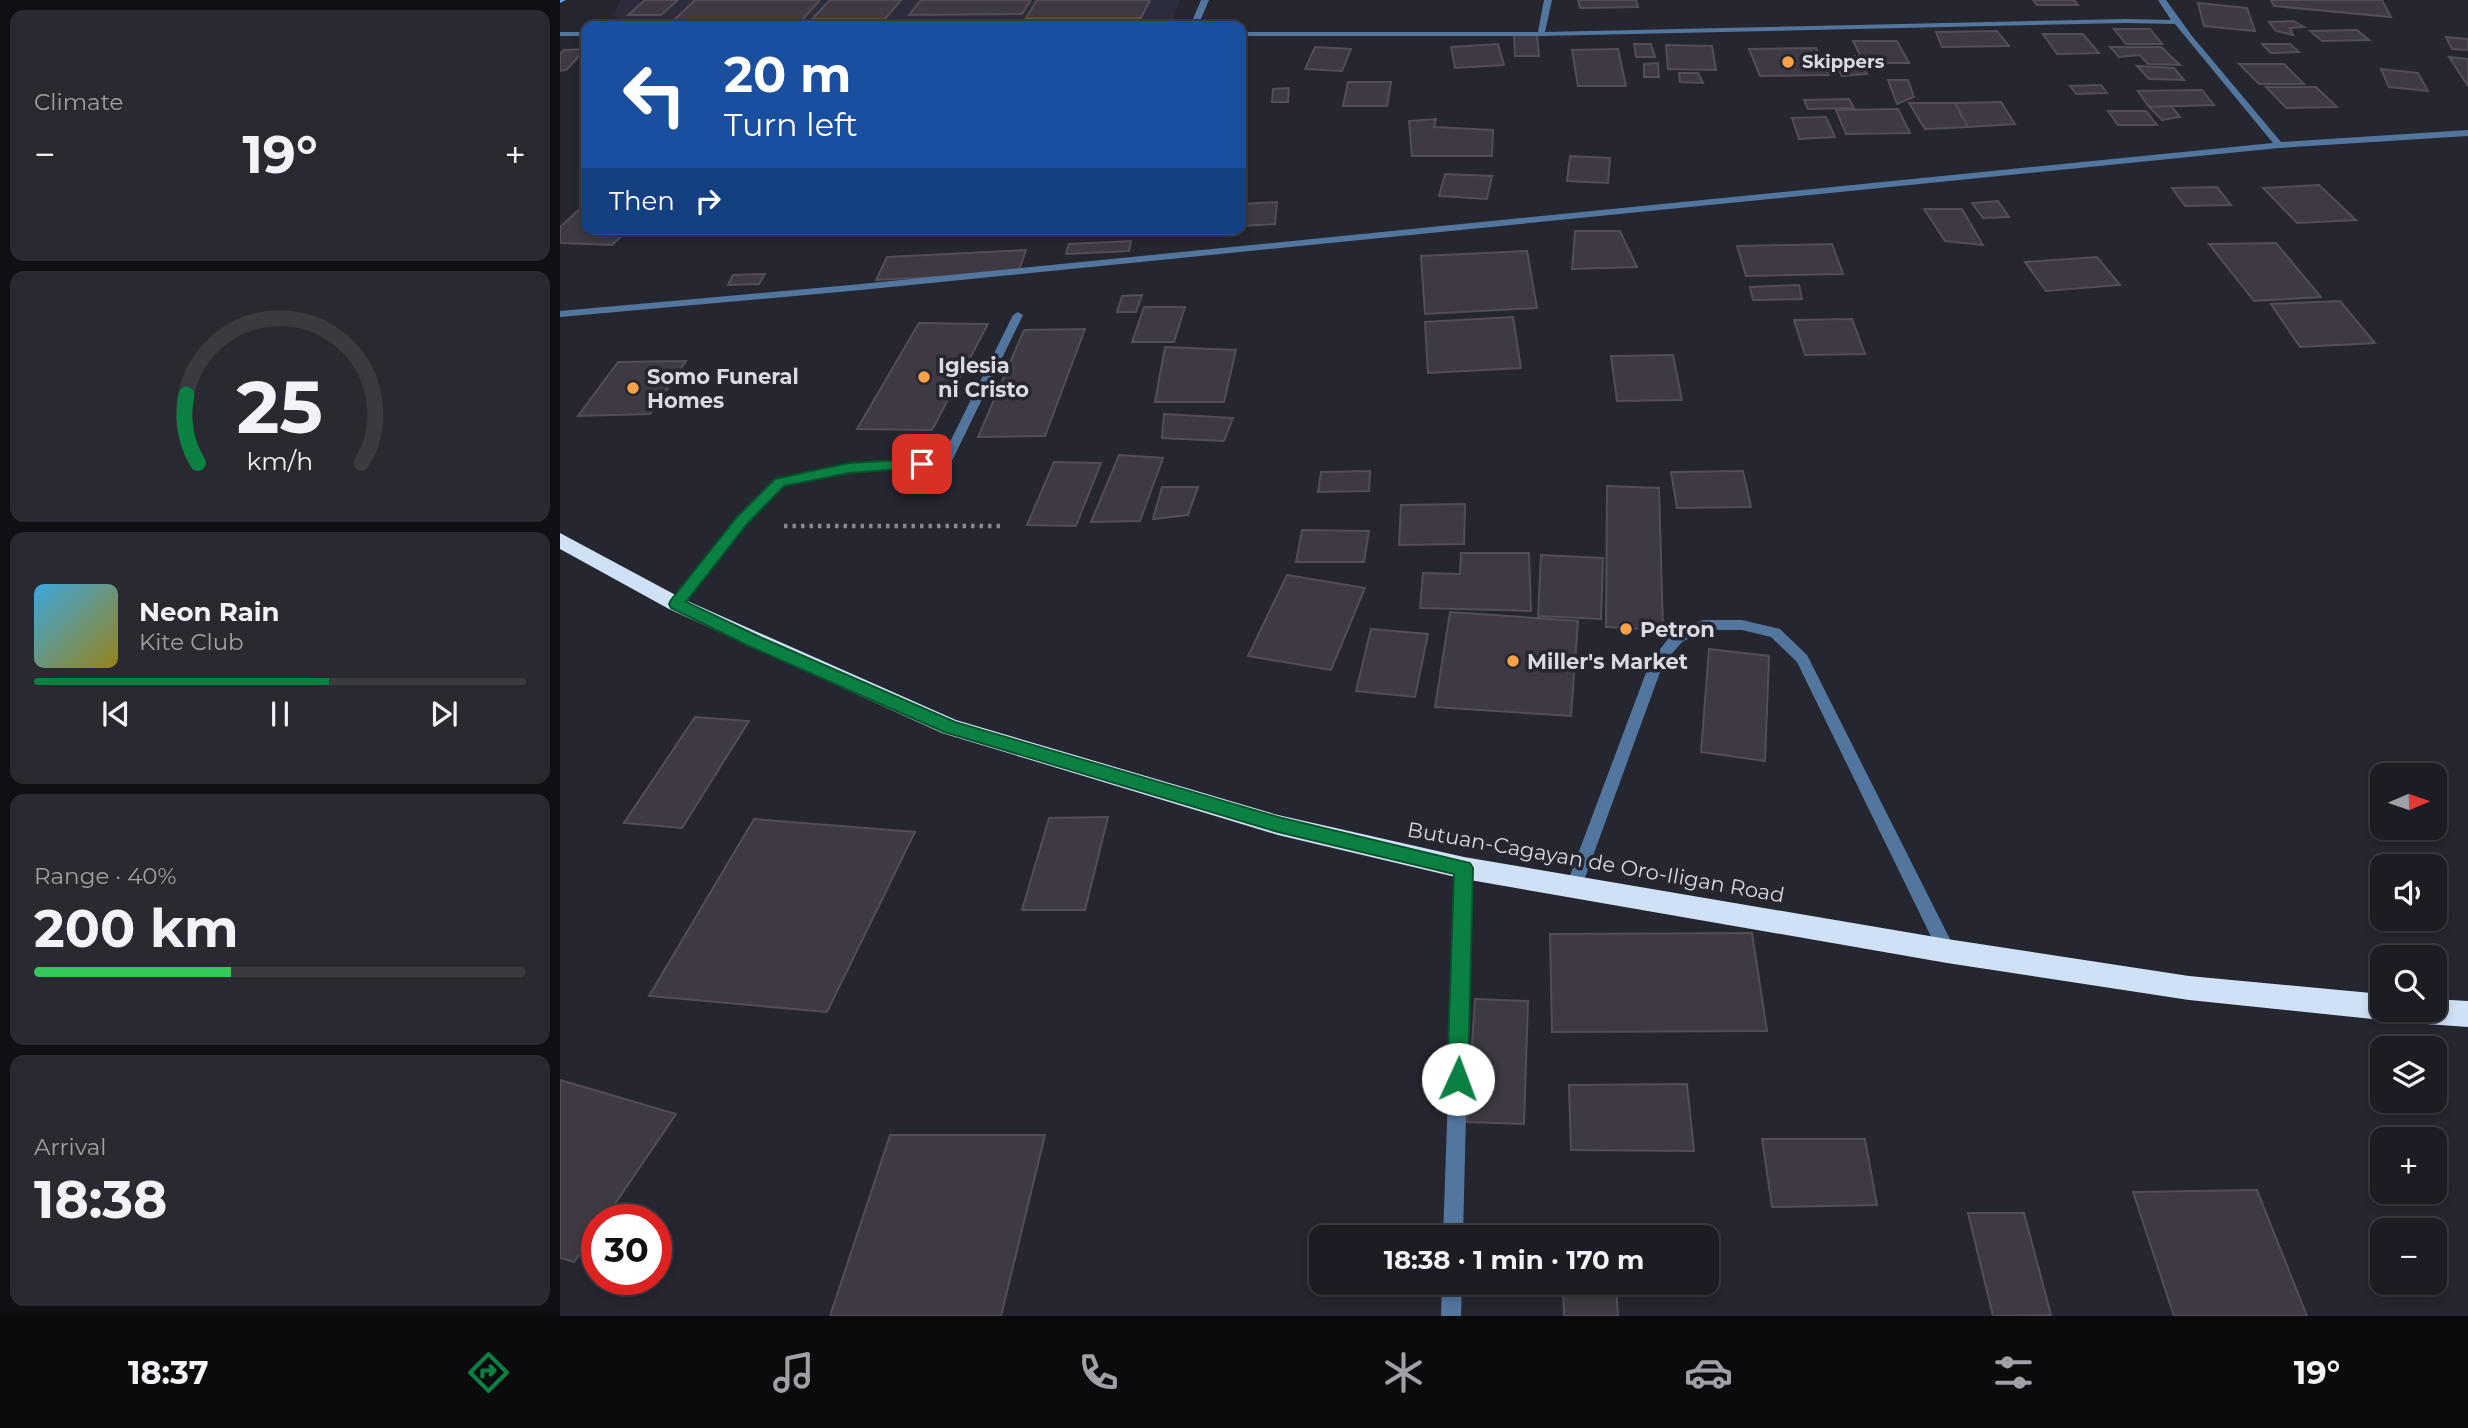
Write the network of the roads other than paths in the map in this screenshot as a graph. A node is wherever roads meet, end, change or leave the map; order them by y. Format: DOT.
graph roads {
  1 [pos="1205,0"];
  2 [pos="1548,0"];
  3 [pos="2162,0"];
  4 [pos="1196,21"];
  5 [pos="2176,22"];
  6 [pos="560,34"];
  7 [pos="581,34"];
  8 [pos="1246,34"];
  9 [pos="1541,34"];
  10 [pos="2468,133"];
  11 [pos="2278,145"];
  12 [pos="560,314"];
  13 [pos="1018,315"];
  14 [pos="560,540"];
  15 [pos="676,604"];
  16 [pos="1464,868"];
  17 [pos="1574,886"];
  18 [pos="1947,951"];
  19 [pos="2370,1006"];
  20 [pos="2447,1012"];
  21 [pos="2468,1014"];
  22 [pos="1453,1225"];
  23 [pos="1452,1295"];
  24 [pos="1451,1316"];
  1 -- 4 [label="street"];
  2 -- 9 [label="street"];
  3 -- 5 [label="street"];
  5 -- 9 [label="street"];
  5 -- 11 [label="street"];
  6 -- 7 [label="street"];
  8 -- 9 [label="street"];
  10 -- 11 [label="street"];
  11 -- 12 [label="street"];
  13 -- 15 [label="street"];
  14 -- 15 [label="highway, Butuan-Cagayan de Oro-Iligan Road"];
  15 -- 16 [label="highway, Butuan-Cagayan de Oro-Iligan Road"];
  16 -- 17 [label="highway, Butuan-Cagayan de Oro-Iligan Road"];
  16 -- 22 [label="street"];
  17 -- 18 [label="highway, Butuan-Cagayan de Oro-Iligan Road"];
  17 -- 18 [label="street"];
  18 -- 19 [label="highway, Butuan-Cagayan de Oro-Iligan Road"];
  20 -- 21 [label="highway"];
  23 -- 24 [label="street"];
}
